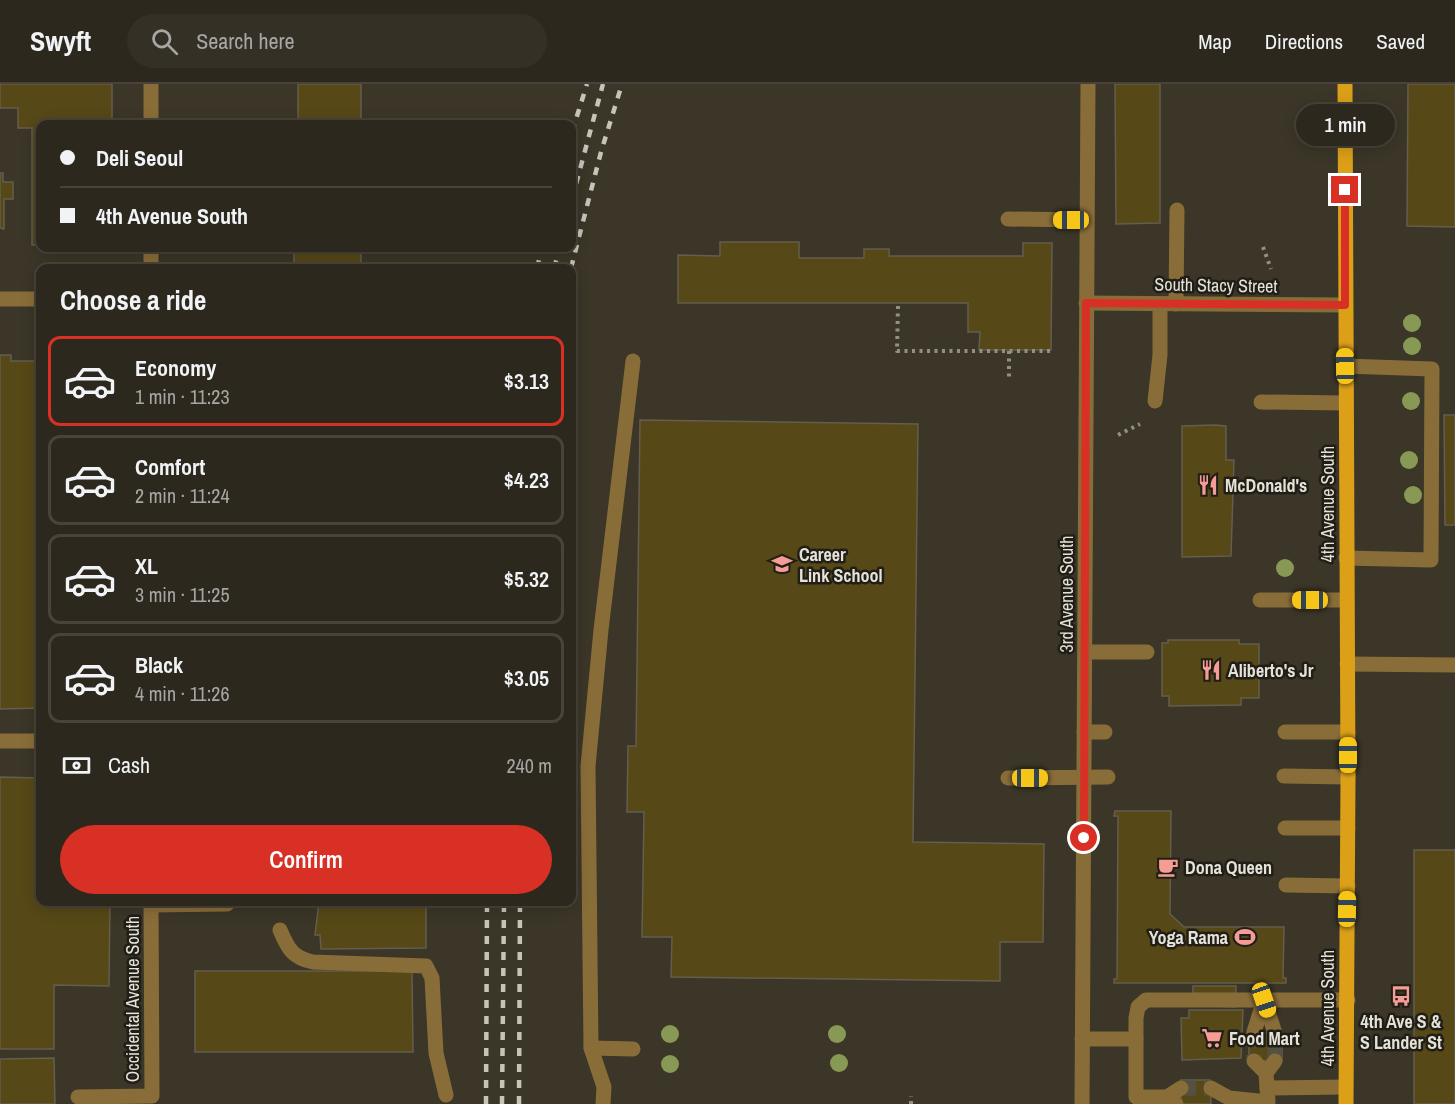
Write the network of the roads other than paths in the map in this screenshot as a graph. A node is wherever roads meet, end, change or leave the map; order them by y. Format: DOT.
graph roads {
  1 [pos="151,84"];
  2 [pos="1088,84"];
  3 [pos="1345,84"];
  4 [pos="151,120"];
  5 [pos="1177,210"];
  6 [pos="1008,219"];
  7 [pos="1087,220"];
  8 [pos="0,299"];
  9 [pos="36,299"];
  10 [pos="1086,303"];
  11 [pos="1168,304"];
  12 [pos="1345,305"];
  13 [pos="633,361"];
  14 [pos="1345,366"];
  15 [pos="1155,401"];
  16 [pos="1261,402"];
  17 [pos="1346,403"];
  18 [pos="1346,558"];
  19 [pos="1260,600"];
  20 [pos="1347,600"];
  21 [pos="1086,652"];
  22 [pos="1147,652"];
  23 [pos="1347,664"];
  24 [pos="1455,665"];
  25 [pos="1084,732"];
  26 [pos="1105,732"];
  27 [pos="1285,732"];
  28 [pos="1348,732"];
  29 [pos="0,741"];
  30 [pos="36,741"];
  31 [pos="1284,776"];
  32 [pos="1084,777"];
  33 [pos="1108,777"];
  34 [pos="1348,777"];
  35 [pos="1008,778"];
  36 [pos="1285,828"];
  37 [pos="1348,828"];
  38 [pos="1286,885"];
  39 [pos="1348,886"];
  40 [pos="151,906"];
  41 [pos="280,930"];
  42 [pos="1264,1000"];
  43 [pos="1348,1000"];
  44 [pos="1254,1032"];
  45 [pos="1275,1033"];
  46 [pos="1082,1040"];
  47 [pos="1136,1040"];
  48 [pos="591,1048"];
  49 [pos="633,1049"];
  50 [pos="1254,1061"];
  51 [pos="1269,1074"];
  52 [pos="1346,1087"];
  53 [pos="1181,1088"];
  54 [pos="1210,1088"];
  55 [pos="446,1095"];
  56 [pos="78,1097"];
  57 [pos="1163,1100"];
  58 [pos="1224,1101"];
  59 [pos="603,1104"];
  60 [pos="1082,1104"];
  61 [pos="1346,1104"];
  1 -- 4 [label="street"];
  2 -- 7 [label="street, 3rd Avenue South"];
  3 -- 12 [label="main road, 4th Avenue South"];
  5 -- 11 [label="street"];
  6 -- 7 [label="street"];
  7 -- 10 [label="street, 3rd Avenue South"];
  8 -- 9 [label="street"];
  10 -- 11 [label="street, South Stacy Street"];
  10 -- 21 [label="street, 3rd Avenue South"];
  11 -- 12 [label="street, South Stacy Street"];
  11 -- 15 [label="street"];
  12 -- 14 [label="main road, 4th Avenue South"];
  13 -- 48 [label="street"];
  14 -- 17 [label="main road, 4th Avenue South"];
  14 -- 18 [label="street"];
  16 -- 17 [label="street"];
  17 -- 18 [label="main road, 4th Avenue South"];
  18 -- 20 [label="main road, 4th Avenue South"];
  19 -- 20 [label="street"];
  20 -- 23 [label="main road, 4th Avenue South"];
  21 -- 22 [label="street"];
  21 -- 25 [label="street, 3rd Avenue South"];
  23 -- 24 [label="street"];
  23 -- 28 [label="main road, 4th Avenue South"];
  25 -- 26 [label="street"];
  25 -- 32 [label="street, 3rd Avenue South"];
  27 -- 28 [label="street"];
  28 -- 34 [label="main road, 4th Avenue South"];
  29 -- 30 [label="street"];
  31 -- 34 [label="street"];
  32 -- 33 [label="street"];
  32 -- 35 [label="street"];
  32 -- 46 [label="street, 3rd Avenue South"];
  34 -- 37 [label="main road, 4th Avenue South"];
  36 -- 37 [label="street"];
  37 -- 39 [label="main road, 4th Avenue South"];
  38 -- 39 [label="street"];
  39 -- 43 [label="main road, 4th Avenue South"];
  40 -- 56 [label="street, Occidental Avenue South"];
  41 -- 55 [label="street"];
  42 -- 43 [label="street"];
  42 -- 44 [label="street"];
  42 -- 45 [label="street"];
  42 -- 47 [label="street"];
  43 -- 52 [label="main road, 4th Avenue South"];
  46 -- 47 [label="street"];
  46 -- 60 [label="street, 3rd Avenue South"];
  47 -- 57 [label="street"];
  48 -- 49 [label="street"];
  48 -- 59 [label="street"];
  50 -- 51 [label="street"];
  51 -- 52 [label="street"];
  51 -- 58 [label="street"];
  52 -- 61 [label="main road, 4th Avenue South"];
  53 -- 57 [label="street"];
  54 -- 58 [label="street"];
}
